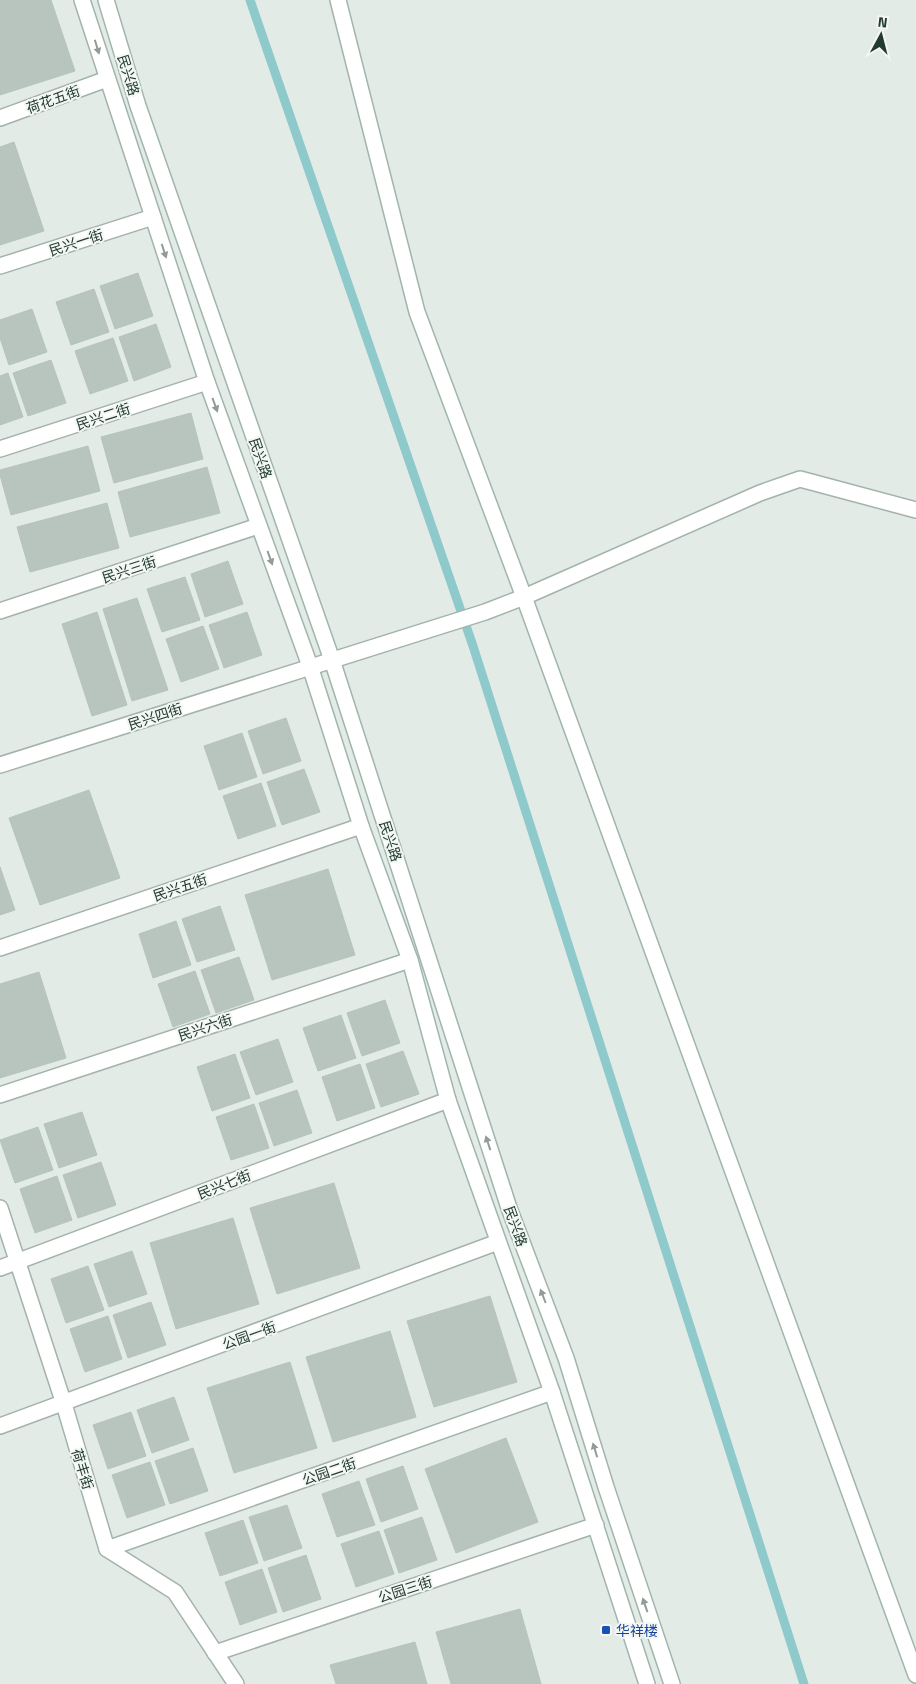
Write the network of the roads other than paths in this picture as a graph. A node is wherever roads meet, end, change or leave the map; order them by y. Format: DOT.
graph roads {
  1 [pos="82,0"];
  2 [pos="106,0"];
  3 [pos="338,0"];
  4 [pos="107,79"];
  5 [pos="0,118"];
  6 [pos="153,217"];
  7 [pos="0,266"];
  8 [pos="207,382"];
  9 [pos="0,449"];
  10 [pos="916,510"];
  11 [pos="258,526"];
  12 [pos="524,597"];
  13 [pos="0,611"];
  14 [pos="332,660"];
  15 [pos="310,666"];
  16 [pos="0,765"];
  17 [pos="361,826"];
  18 [pos="0,948"];
  19 [pos="410,960"];
  20 [pos="0,1095"];
  21 [pos="448,1100"];
  22 [pos="0,1208"];
  23 [pos="498,1242"];
  24 [pos="18,1262"];
  25 [pos="0,1268"];
  26 [pos="552,1392"];
  27 [pos="64,1404"];
  28 [pos="0,1426"];
  29 [pos="596,1525"];
  30 [pos="107,1549"];
  31 [pos="215,1653"];
  32 [pos="916,1675"];
  33 [pos="236,1684"];
  34 [pos="647,1684"];
  35 [pos="672,1684"];
  1 -- 4 [label="street, 民兴路, one-way"];
  2 -- 14 [label="street, 民兴路"];
  3 -- 12 [label="street"];
  4 -- 5 [label="street, 荷花五街"];
  4 -- 6 [label="street, 民兴路"];
  6 -- 7 [label="street, 民兴一街"];
  6 -- 8 [label="street, 民兴路, one-way"];
  8 -- 9 [label="street, 民兴二街"];
  8 -- 11 [label="street, 民兴路, one-way"];
  10 -- 12 [label="street, 民兴四街"];
  11 -- 13 [label="street, 民兴三街"];
  11 -- 15 [label="street, 民兴路, one-way"];
  12 -- 14 [label="street, 民兴四街"];
  12 -- 32 [label="street"];
  14 -- 15 [label="street, 民兴四街"];
  35 -- 14 [label="street, 民兴路, one-way"];
  15 -- 16 [label="street, 民兴四街"];
  15 -- 17 [label="street, 民兴路"];
  17 -- 18 [label="street, 民兴五街"];
  17 -- 19 [label="street, 民兴路"];
  19 -- 20 [label="street, 民兴六街"];
  19 -- 21 [label="street, 民兴路"];
  21 -- 23 [label="street, 民兴路"];
  21 -- 24 [label="street, 民兴七街"];
  22 -- 24 [label="street, 荷丰街"];
  23 -- 26 [label="street, 民兴路"];
  23 -- 27 [label="street, 公园一街"];
  24 -- 25 [label="street, 民兴七街"];
  24 -- 27 [label="street, 荷丰街"];
  26 -- 29 [label="street, 民兴路"];
  26 -- 30 [label="street, 公园二街"];
  27 -- 28 [label="street, 公园一街"];
  27 -- 30 [label="street, 荷丰街"];
  29 -- 31 [label="street, 公园三街"];
  29 -- 34 [label="street, 民兴路"];
  30 -- 31 [label="street"];
  31 -- 33 [label="street"];
}
